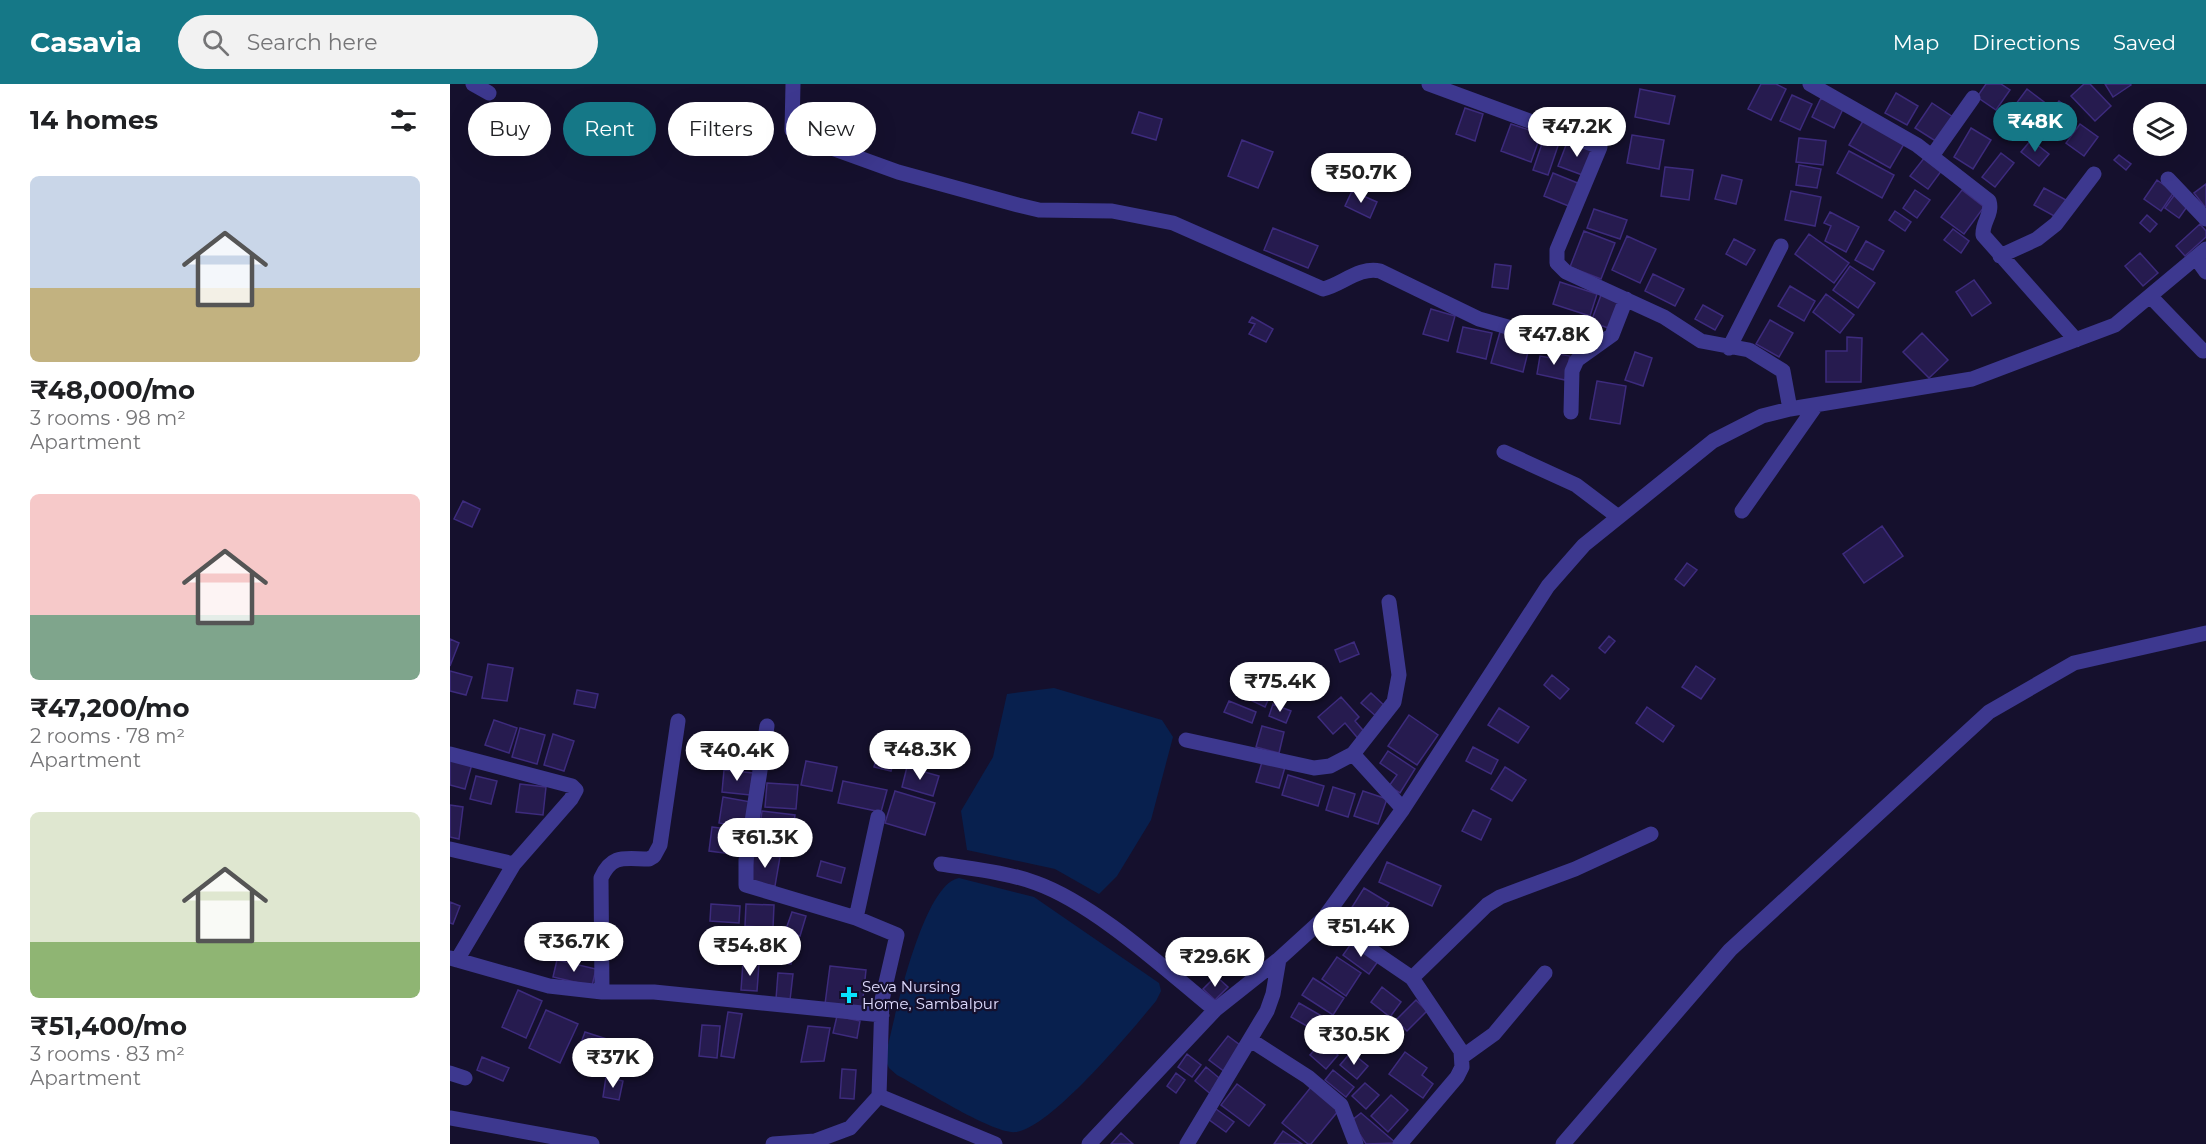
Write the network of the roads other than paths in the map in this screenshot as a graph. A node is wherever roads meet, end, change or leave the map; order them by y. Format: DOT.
graph roads {
  1 [pos="473,84"];
  2 [pos="793,84"];
  3 [pos="1429,84"];
  4 [pos="1810,84"];
  5 [pos="489,93"];
  6 [pos="1973,98"];
  7 [pos="1932,156"];
  8 [pos="2094,174"];
  9 [pos="2168,179"];
  10 [pos="2206,219"];
  11 [pos="1781,246"];
  12 [pos="2201,254"];
  13 [pos="2000,256"];
  14 [pos="2206,272"];
  15 [pos="2151,297"];
  16 [pos="1626,299"];
  17 [pos="2076,340"];
  18 [pos="1729,348"];
  19 [pos="1591,350"];
  20 [pos="2203,351"];
  21 [pos="1815,407"];
  22 [pos="1790,409"];
  23 [pos="1571,412"];
  24 [pos="1504,452"];
  25 [pos="1742,511"];
  26 [pos="1617,516"];
  27 [pos="1389,602"];
  28 [pos="2206,633"];
  29 [pos="678,721"];
  30 [pos="767,726"];
  31 [pos="1186,740"];
  32 [pos="450,754"];
  33 [pos="1353,754"];
  34 [pos="1403,808"];
  35 [pos="878,817"];
  36 [pos="1651,834"];
  37 [pos="450,849"];
  38 [pos="514,864"];
  39 [pos="941,864"];
  40 [pos="855,918"];
  41 [pos="1324,918"];
  42 [pos="1279,959"];
  43 [pos="457,960"];
  44 [pos="1545,973"];
  45 [pos="1412,978"];
  46 [pos="602,992"];
  47 [pos="1215,1010"];
  48 [pos="882,1015"];
  49 [pos="1252,1041"];
  50 [pos="1462,1058"];
  51 [pos="450,1072"];
  52 [pos="465,1078"];
  53 [pos="879,1096"];
  54 [pos="450,1118"];
  55 [pos="592,1144"];
  56 [pos="773,1144"];
  57 [pos="995,1144"];
  58 [pos="1089,1144"];
  59 [pos="1187,1144"];
  60 [pos="1356,1144"];
  61 [pos="1400,1144"];
  62 [pos="1563,1144"];
  1 -- 5 [label="street"];
  2 -- 19 [label="street"];
  3 -- 16 [label="street"];
  4 -- 7 [label="street"];
  6 -- 7 [label="street"];
  7 -- 13 [label="street"];
  8 -- 13 [label="street"];
  9 -- 10 [label="street"];
  11 -- 18 [label="street"];
  12 -- 14 [label="street"];
  12 -- 15 [label="street"];
  13 -- 17 [label="street"];
  15 -- 17 [label="street"];
  15 -- 20 [label="street"];
  16 -- 18 [label="street"];
  16 -- 19 [label="street"];
  17 -- 21 [label="street"];
  18 -- 22 [label="street"];
  19 -- 23 [label="street"];
  21 -- 22 [label="street"];
  21 -- 25 [label="street"];
  22 -- 26 [label="street"];
  24 -- 26 [label="street"];
  26 -- 34 [label="street"];
  27 -- 33 [label="street"];
  28 -- 62 [label="street"];
  29 -- 46 [label="street"];
  30 -- 40 [label="street"];
  31 -- 33 [label="street"];
  32 -- 38 [label="street"];
  33 -- 34 [label="street"];
  34 -- 41 [label="street"];
  35 -- 40 [label="street"];
  36 -- 45 [label="street"];
  37 -- 38 [label="street"];
  38 -- 43 [label="street"];
  39 -- 47 [label="street"];
  40 -- 48 [label="street"];
  41 -- 42 [label="street"];
  41 -- 45 [label="street"];
  42 -- 47 [label="street"];
  42 -- 49 [label="street"];
  43 -- 46 [label="street"];
  44 -- 50 [label="street"];
  45 -- 50 [label="street"];
  46 -- 48 [label="street"];
  47 -- 58 [label="street"];
  48 -- 53 [label="street"];
  49 -- 59 [label="street"];
  49 -- 60 [label="street"];
  50 -- 61 [label="street"];
  51 -- 52 [label="street"];
  53 -- 56 [label="street"];
  53 -- 57 [label="street"];
  54 -- 55 [label="street"];
}
